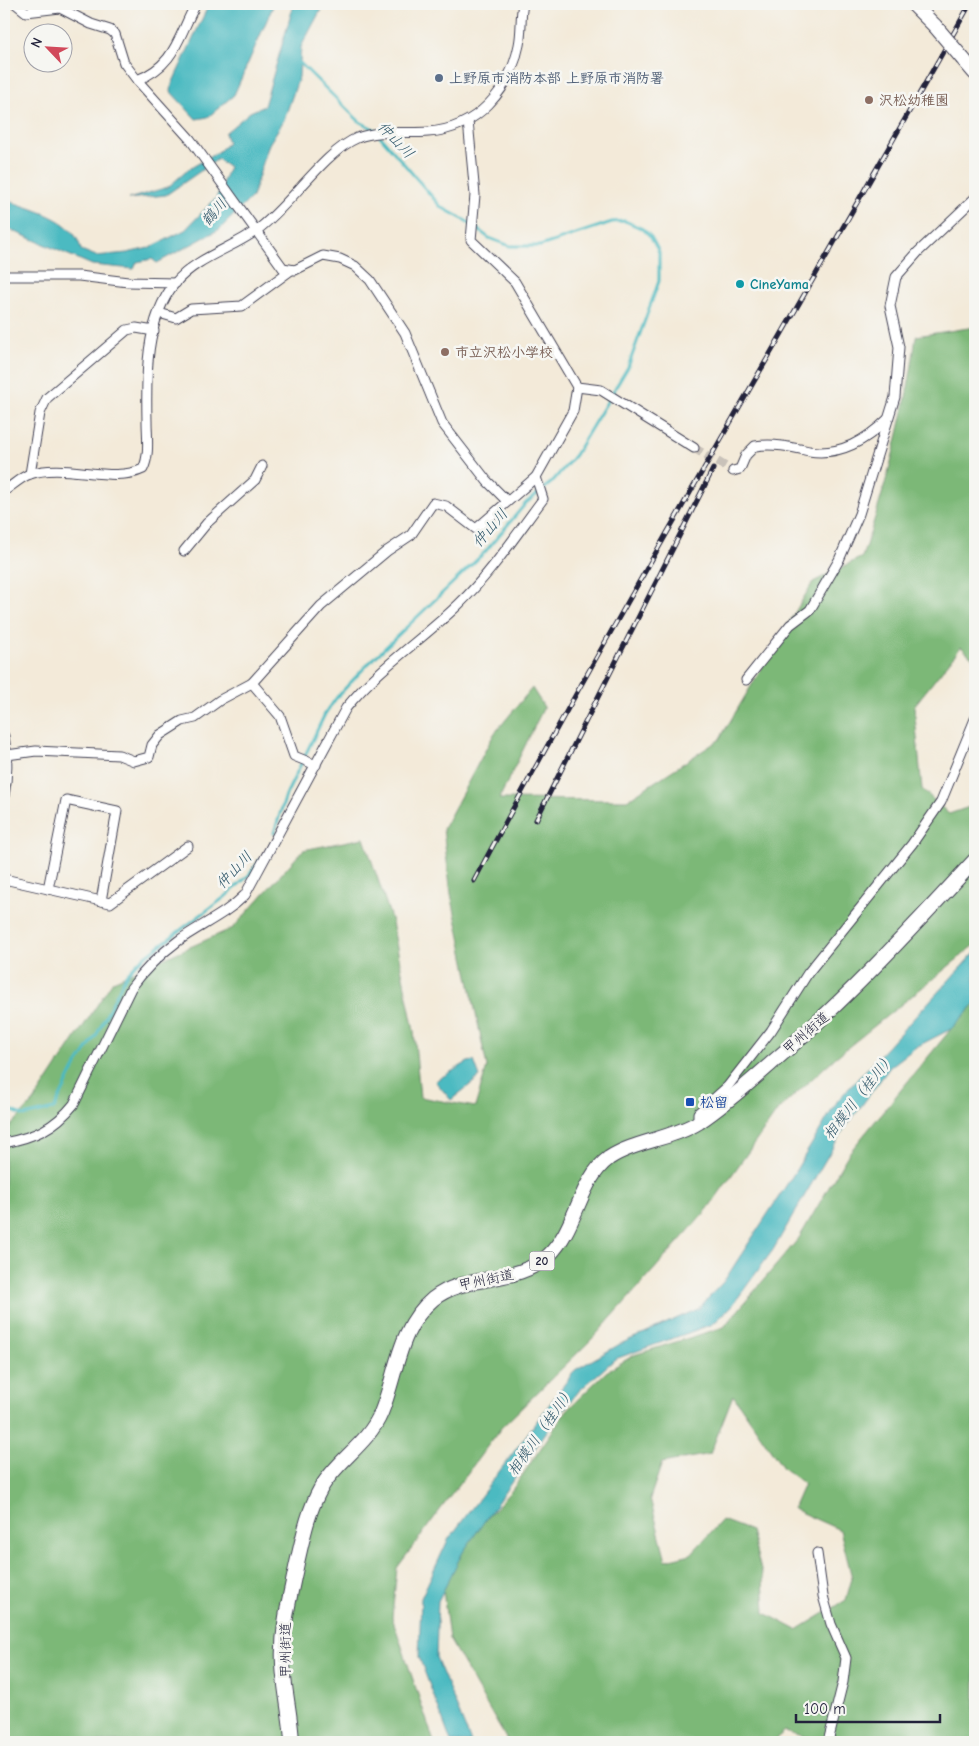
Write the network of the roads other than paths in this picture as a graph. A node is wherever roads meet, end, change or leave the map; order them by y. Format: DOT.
graph roads {
  1 [pos="16,4"];
  2 [pos="196,4"];
  3 [pos="523,4"];
  4 [pos="913,4"];
  5 [pos="975,73"];
  6 [pos="136,80"];
  7 [pos="468,121"];
  8 [pos="975,198"];
  9 [pos="257,230"];
  10 [pos="291,270"];
  11 [pos="4,276"];
  12 [pos="176,283"];
  13 [pos="158,314"];
  14 [pos="154,331"];
  15 [pos="577,387"];
  16 [pos="890,417"];
  17 [pos="694,448"];
  18 [pos="262,466"];
  19 [pos="733,470"];
  20 [pos="30,474"];
  21 [pos="536,477"];
  22 [pos="4,491"];
  23 [pos="508,501"];
  24 [pos="184,551"];
  25 [pos="746,680"];
  26 [pos="252,683"];
  27 [pos="975,719"];
  28 [pos="4,736"];
  29 [pos="7,755"];
  30 [pos="316,765"];
  31 [pos="4,796"];
  32 [pos="188,846"];
  33 [pos="975,860"];
  34 [pos="4,879"];
  35 [pos="48,889"];
  36 [pos="101,901"];
  37 [pos="698,1122"];
  38 [pos="4,1143"];
  39 [pos="817,1553"];
  40 [pos="292,1742"];
  41 [pos="828,1742"];
  1 -- 6 [label="street"];
  2 -- 6 [label="street"];
  3 -- 7 [label="street"];
  4 -- 5 [label="highway, bridge"];
  6 -- 9 [label="street"];
  7 -- 9 [label="street"];
  7 -- 15 [label="street"];
  8 -- 16 [label="street"];
  9 -- 10 [label="street"];
  9 -- 12 [label="street"];
  10 -- 13 [label="street"];
  10 -- 23 [label="street"];
  11 -- 12 [label="street"];
  12 -- 13 [label="street"];
  13 -- 14 [label="street"];
  14 -- 20 [label="street"];
  14 -- 20 [label="street"];
  15 -- 17 [label="street"];
  15 -- 21 [label="street"];
  16 -- 19 [label="street"];
  16 -- 25 [label="street"];
  18 -- 24 [label="street"];
  20 -- 22 [label="street"];
  21 -- 23 [label="street"];
  21 -- 30 [label="street"];
  23 -- 26 [label="street"];
  26 -- 29 [label="street"];
  26 -- 30 [label="street"];
  27 -- 37 [label="street"];
  28 -- 29 [label="street"];
  29 -- 31 [label="street"];
  30 -- 38 [label="street"];
  32 -- 36 [label="street"];
  33 -- 37 [label="highway, 甲州街道 / 20"];
  34 -- 35 [label="street"];
  35 -- 36 [label="street"];
  35 -- 36 [label="street"];
  37 -- 40 [label="highway, 甲州街道 / 20"];
  39 -- 41 [label="street"];
}
